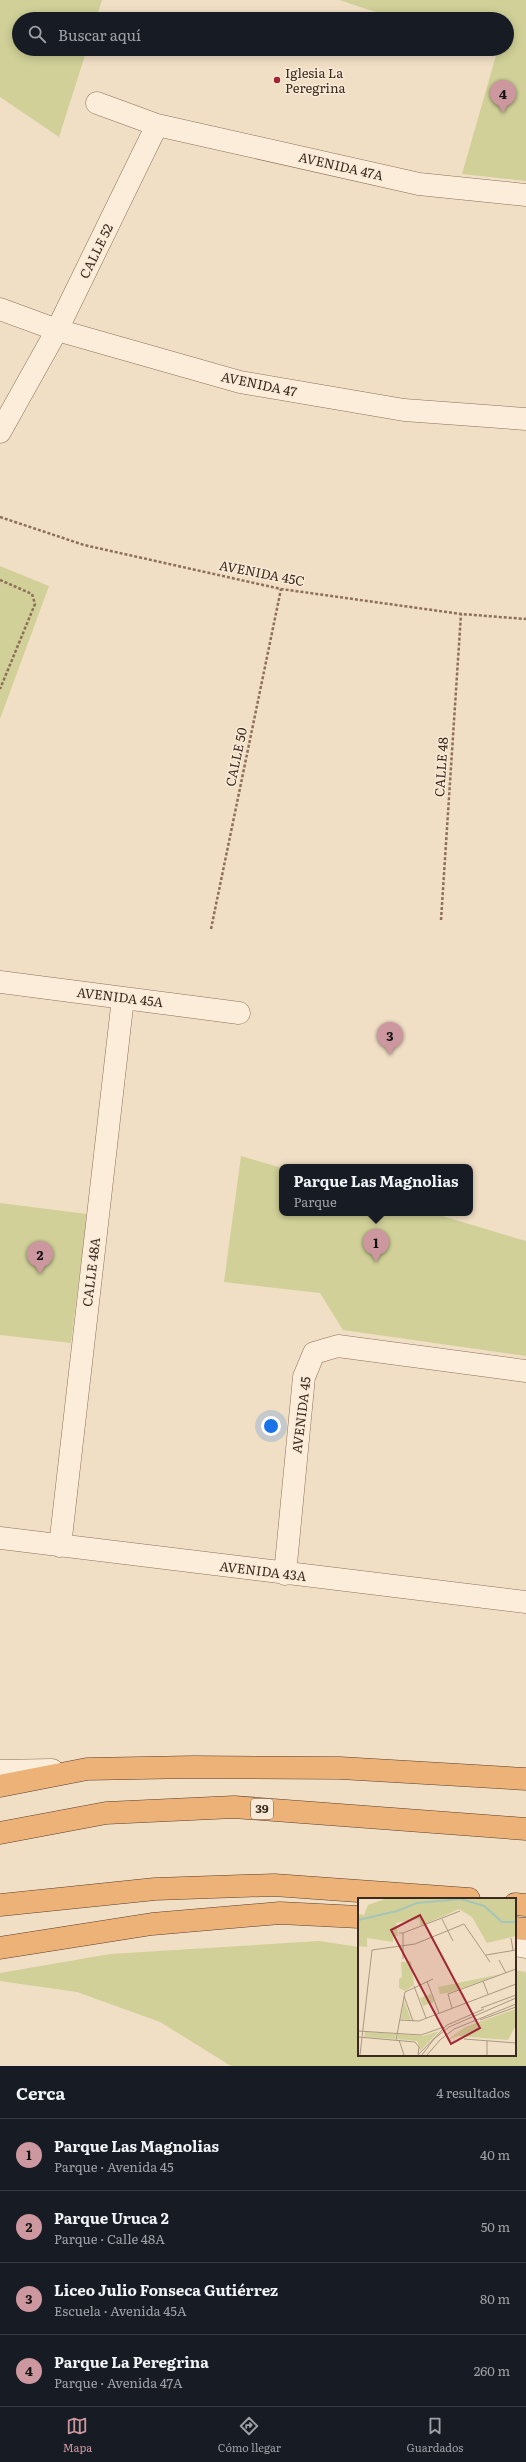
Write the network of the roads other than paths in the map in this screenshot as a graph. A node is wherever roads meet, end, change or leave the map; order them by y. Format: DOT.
graph roads {
  1 [pos="97,103"];
  2 [pos="157,124"];
  3 [pos="526,195"];
  4 [pos="0,309"];
  5 [pos="58,330"];
  6 [pos="526,420"];
  7 [pos="0,432"];
  8 [pos="0,982"];
  9 [pos="123,998"];
  10 [pos="239,1013"];
  11 [pos="526,1370"];
  12 [pos="0,1538"];
  13 [pos="60,1546"];
  14 [pos="285,1574"];
  15 [pos="526,1602"];
  16 [pos="87,1769"];
  17 [pos="0,1771"];
  18 [pos="526,1779"];
  19 [pos="0,1786"];
  20 [pos="526,1829"];
  21 [pos="0,1833"];
  22 [pos="454,1898"];
  23 [pos="516,1904"];
  24 [pos="0,1905"];
  25 [pos="526,1905"];
  26 [pos="358,1917"];
  27 [pos="516,1928"];
  28 [pos="526,1929"];
  29 [pos="516,1945"];
  30 [pos="526,1947"];
  31 [pos="0,1948"];
  1 -- 2 [label="street"];
  2 -- 3 [label="street, AVENIDA 47A"];
  2 -- 5 [label="street, CALLE 52"];
  4 -- 5 [label="street, AVENIDA 47"];
  5 -- 6 [label="street, AVENIDA 47"];
  5 -- 7 [label="street, CALLE 52"];
  8 -- 9 [label="street, AVENIDA 45A"];
  9 -- 10 [label="street, AVENIDA 45A"];
  9 -- 13 [label="street, CALLE 48A"];
  11 -- 14 [label="street, AVENIDA 45"];
  12 -- 13 [label="street, AVENIDA 43A"];
  13 -- 14 [label="street, AVENIDA 43A"];
  14 -- 15 [label="street, AVENIDA 43A"];
  16 -- 17 [label="street"];
  16 -- 18 [label="highway"];
  16 -- 19 [label="highway"];
  20 -- 21 [label="highway, 39"];
  22 -- 24 [label="highway"];
  23 -- 25 [label="highway"];
  26 -- 31 [label="highway"];
  27 -- 28 [label="highway"];
  29 -- 30 [label="street"];
}
